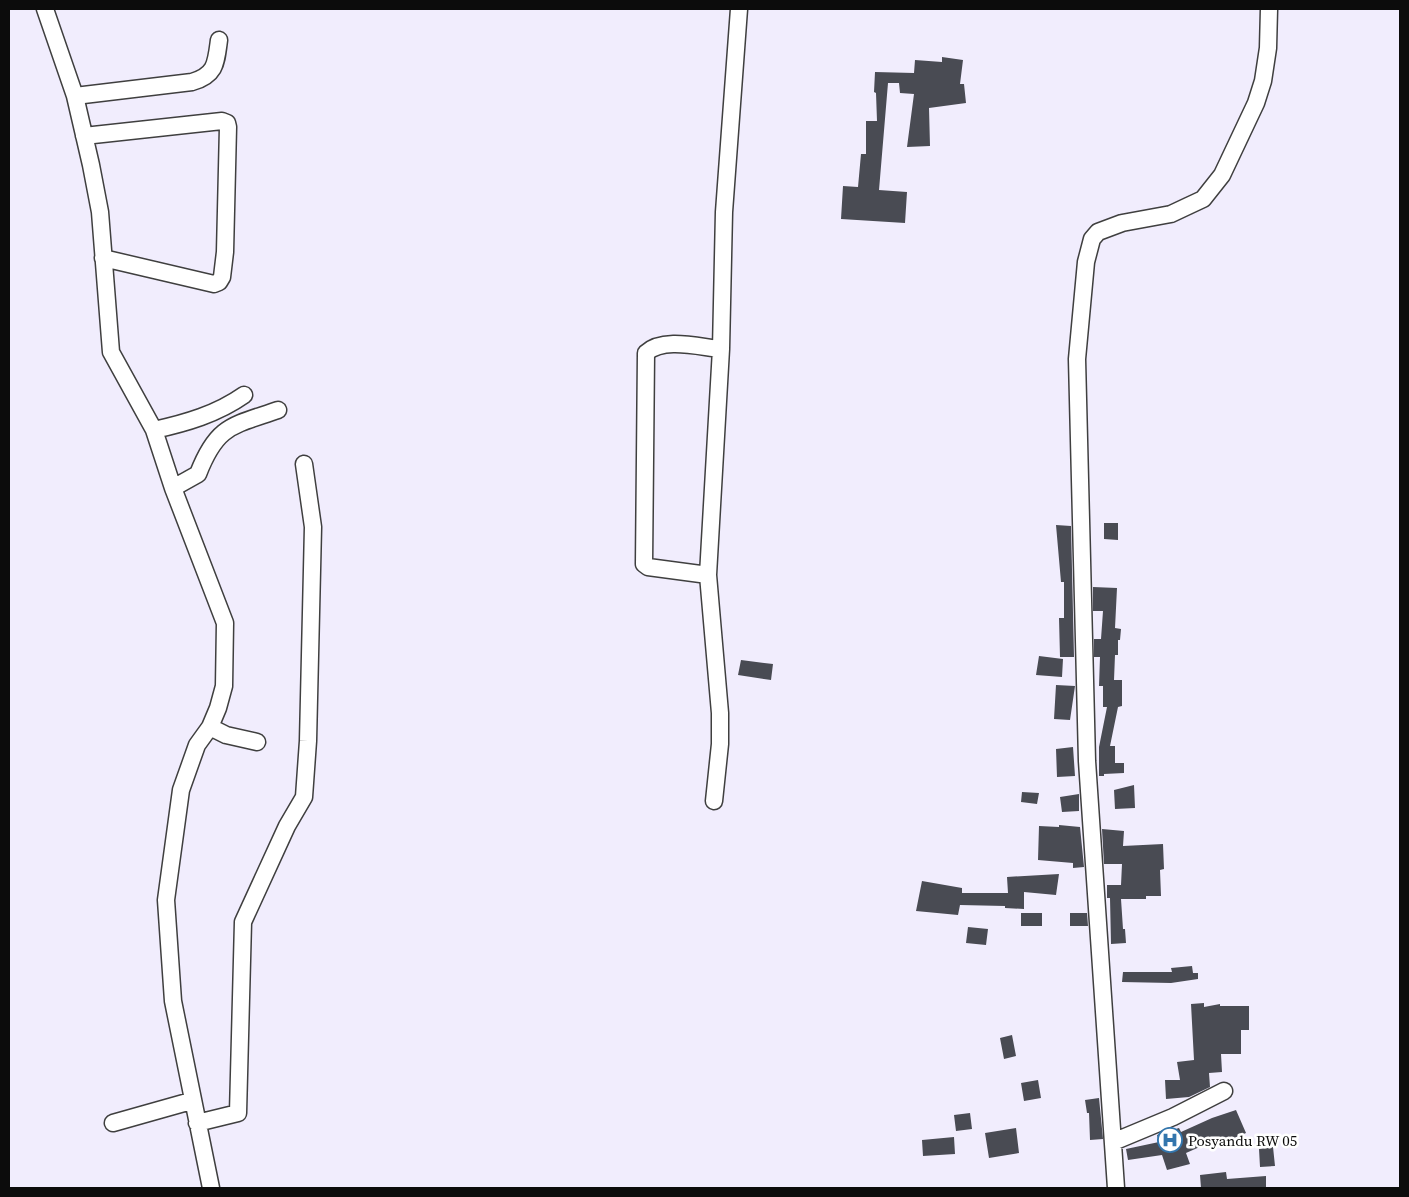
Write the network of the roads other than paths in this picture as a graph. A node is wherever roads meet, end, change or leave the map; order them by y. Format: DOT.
graph roads {
  1 [pos="45,9"];
  2 [pos="739,9"];
  3 [pos="1269,9"];
  4 [pos="219,40"];
  5 [pos="75,96"];
  6 [pos="84,136"];
  7 [pos="103,258"];
  8 [pos="721,349"];
  9 [pos="244,395"];
  10 [pos="278,410"];
  11 [pos="154,430"];
  12 [pos="304,464"];
  13 [pos="173,488"];
  14 [pos="708,574"];
  15 [pos="210,727"];
  16 [pos="257,742"];
  17 [pos="714,801"];
  18 [pos="1224,1091"];
  19 [pos="191,1100"];
  20 [pos="112,1123"];
  21 [pos="197,1123"];
  22 [pos="1113,1142"];
  23 [pos="211,1188"];
  24 [pos="1116,1188"];
  1 -- 5 [label="street"];
  2 -- 8 [label="street"];
  3 -- 22 [label="street"];
  4 -- 5 [label="street"];
  5 -- 6 [label="street"];
  6 -- 7 [label="street"];
  6 -- 7 [label="street"];
  7 -- 11 [label="street"];
  8 -- 14 [label="street"];
  8 -- 14 [label="street"];
  9 -- 11 [label="street"];
  10 -- 13 [label="street"];
  11 -- 13 [label="street"];
  12 -- 21 [label="street"];
  13 -- 15 [label="street"];
  14 -- 17 [label="street"];
  15 -- 16 [label="street"];
  15 -- 19 [label="street"];
  18 -- 22 [label="street"];
  19 -- 20 [label="street"];
  19 -- 21 [label="street"];
  21 -- 23 [label="street"];
  22 -- 24 [label="street"];
}
